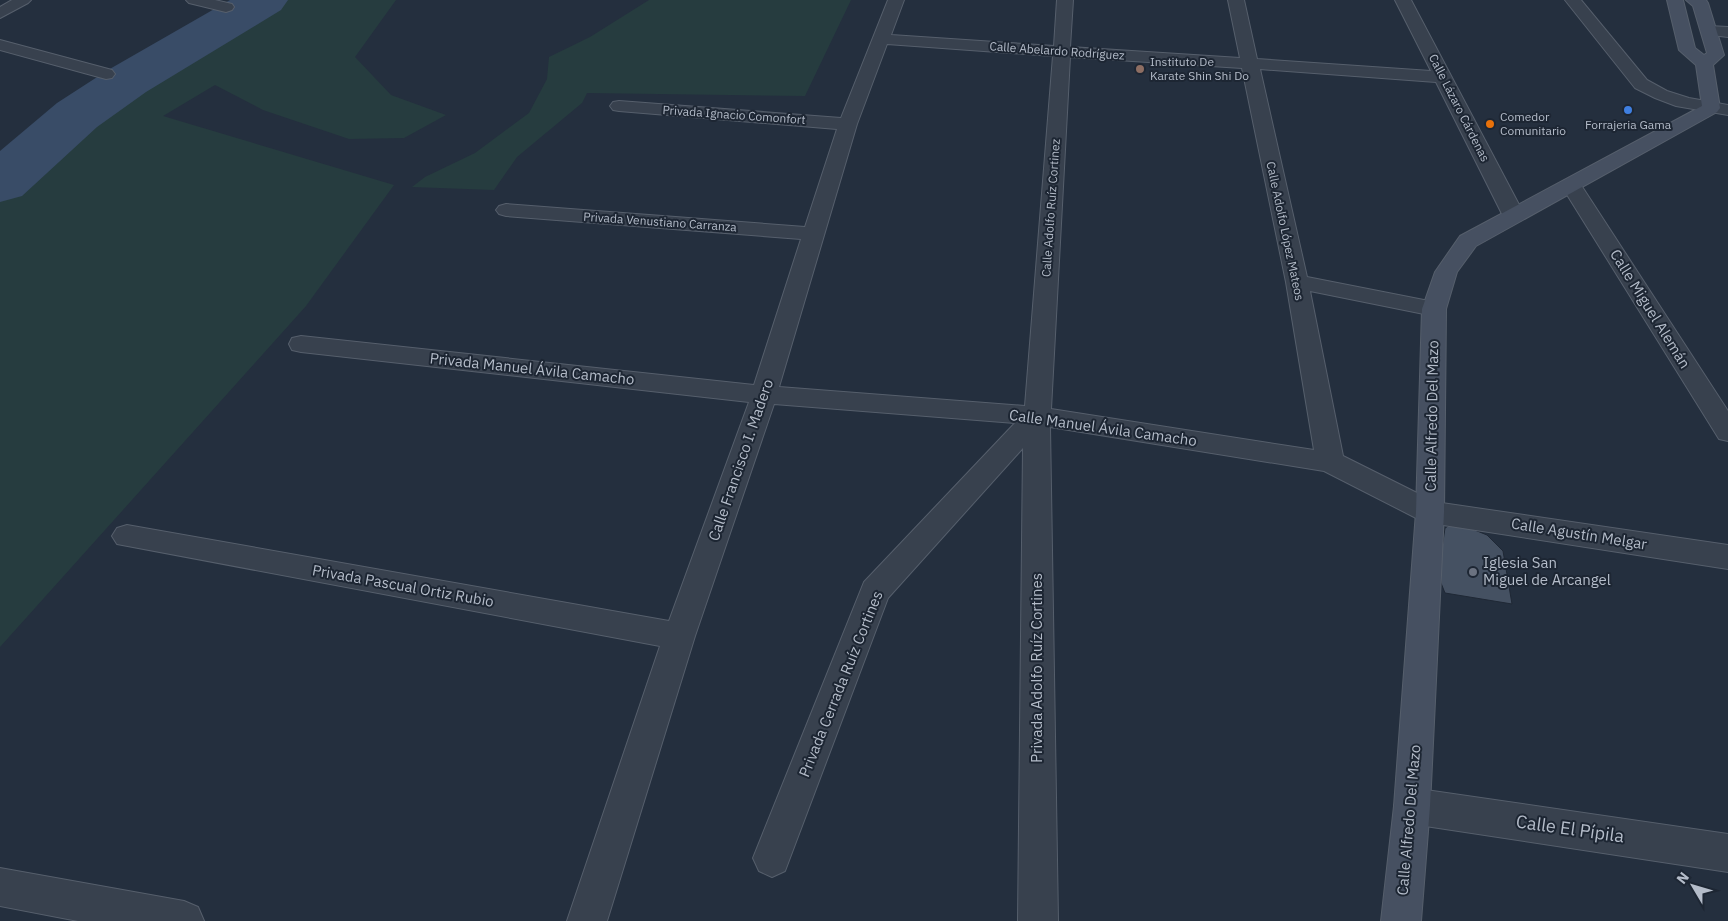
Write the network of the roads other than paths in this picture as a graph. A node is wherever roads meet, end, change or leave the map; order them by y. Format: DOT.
graph roads {
  1 [pos="23,0"];
  2 [pos="194,0"];
  3 [pos="896,0"];
  4 [pos="1065,0"];
  5 [pos="1236,0"];
  6 [pos="1403,0"];
  7 [pos="1573,0"];
  8 [pos="1675,0"];
  9 [pos="1694,0"];
  10 [pos="226,7"];
  11 [pos="0,13"];
  12 [pos="1709,31"];
  13 [pos="1728,32"];
  14 [pos="882,38"];
  15 [pos="0,45"];
  16 [pos="1062,52"];
  17 [pos="1250,62"];
  18 [pos="1704,63"];
  19 [pos="106,74"];
  20 [pos="1443,77"];
  21 [pos="619,106"];
  22 [pos="1722,114"];
  23 [pos="848,124"];
  24 [pos="1571,186"];
  25 [pos="506,210"];
  26 [pos="1514,216"];
  27 [pos="814,234"];
  28 [pos="1296,282"];
  29 [pos="1434,309"];
  30 [pos="301,344"];
  31 [pos="764,395"];
  32 [pos="1037,416"];
  33 [pos="1728,432"];
  34 [pos="1330,462"];
  35 [pos="1430,512"];
  36 [pos="127,536"];
  37 [pos="1728,557"];
  38 [pos="679,636"];
  39 [pos="1412,806"];
  40 [pos="1728,853"];
  41 [pos="772,858"];
  42 [pos="0,887"];
  43 [pos="184,921"];
  44 [pos="587,921"];
  45 [pos="1038,921"];
  46 [pos="1401,921"];
  1 -- 11 [label="street"];
  2 -- 10 [label="street"];
  3 -- 14 [label="street, Calle Francisco I. Madero"];
  4 -- 16 [label="street, Calle Adolfo Ruíz Cortinez"];
  5 -- 17 [label="street, Calle Adolfo López Mateos"];
  6 -- 20 [label="street, Calle Lázaro Cárdenas"];
  7 -- 22 [label="street"];
  8 -- 18 [label="main road"];
  9 -- 12 [label="main road"];
  12 -- 13 [label="street"];
  12 -- 18 [label="main road"];
  14 -- 16 [label="street, Calle Abelardo Rodríguez"];
  14 -- 23 [label="street, Calle Francisco I. Madero"];
  15 -- 19 [label="street"];
  16 -- 17 [label="street, Calle Abelardo Rodríguez"];
  16 -- 32 [label="street, Calle Adolfo Ruíz Cortinez"];
  17 -- 20 [label="street, Calle Abelardo Rodríguez"];
  17 -- 28 [label="street, Calle Adolfo López Mateos"];
  18 -- 22 [label="main road"];
  20 -- 26 [label="street, Calle Lázaro Cárdenas"];
  21 -- 23 [label="street, Privada Ignacio Comonfort"];
  22 -- 24 [label="main road, Calle Alfredo Del Mazo"];
  23 -- 27 [label="street, Calle Francisco I. Madero"];
  24 -- 26 [label="main road, Calle Alfredo Del Mazo"];
  24 -- 33 [label="street, Calle Miguel Alemán"];
  25 -- 27 [label="street, Privada Venustiano Carranza"];
  26 -- 29 [label="main road, Calle Alfredo Del Mazo"];
  27 -- 31 [label="street, Calle Francisco I. Madero"];
  28 -- 29 [label="street"];
  28 -- 34 [label="street, Calle Adolfo López Mateos"];
  29 -- 35 [label="main road, Calle Alfredo Del Mazo"];
  30 -- 31 [label="street, Privada Manuel Ávila Camacho"];
  31 -- 32 [label="street, Calle Manuel Ávila Camacho"];
  31 -- 38 [label="street, Calle Francisco I. Madero"];
  32 -- 34 [label="street, Calle Manuel Ávila Camacho"];
  32 -- 41 [label="street, Privada Cerrada Ruíz Cortines"];
  32 -- 45 [label="street, Privada Adolfo Ruíz Cortines"];
  34 -- 35 [label="street, Calle Manuel Ávila Camacho"];
  35 -- 37 [label="street, Calle Agustín Melgar"];
  35 -- 39 [label="main road, Calle Alfredo Del Mazo"];
  36 -- 38 [label="street, Privada Pascual Ortiz Rubio"];
  38 -- 44 [label="street, Calle Francisco I. Madero"];
  39 -- 40 [label="street, Calle El Pípila"];
  39 -- 46 [label="main road, Calle Alfredo Del Mazo"];
  42 -- 43 [label="street"];
}
